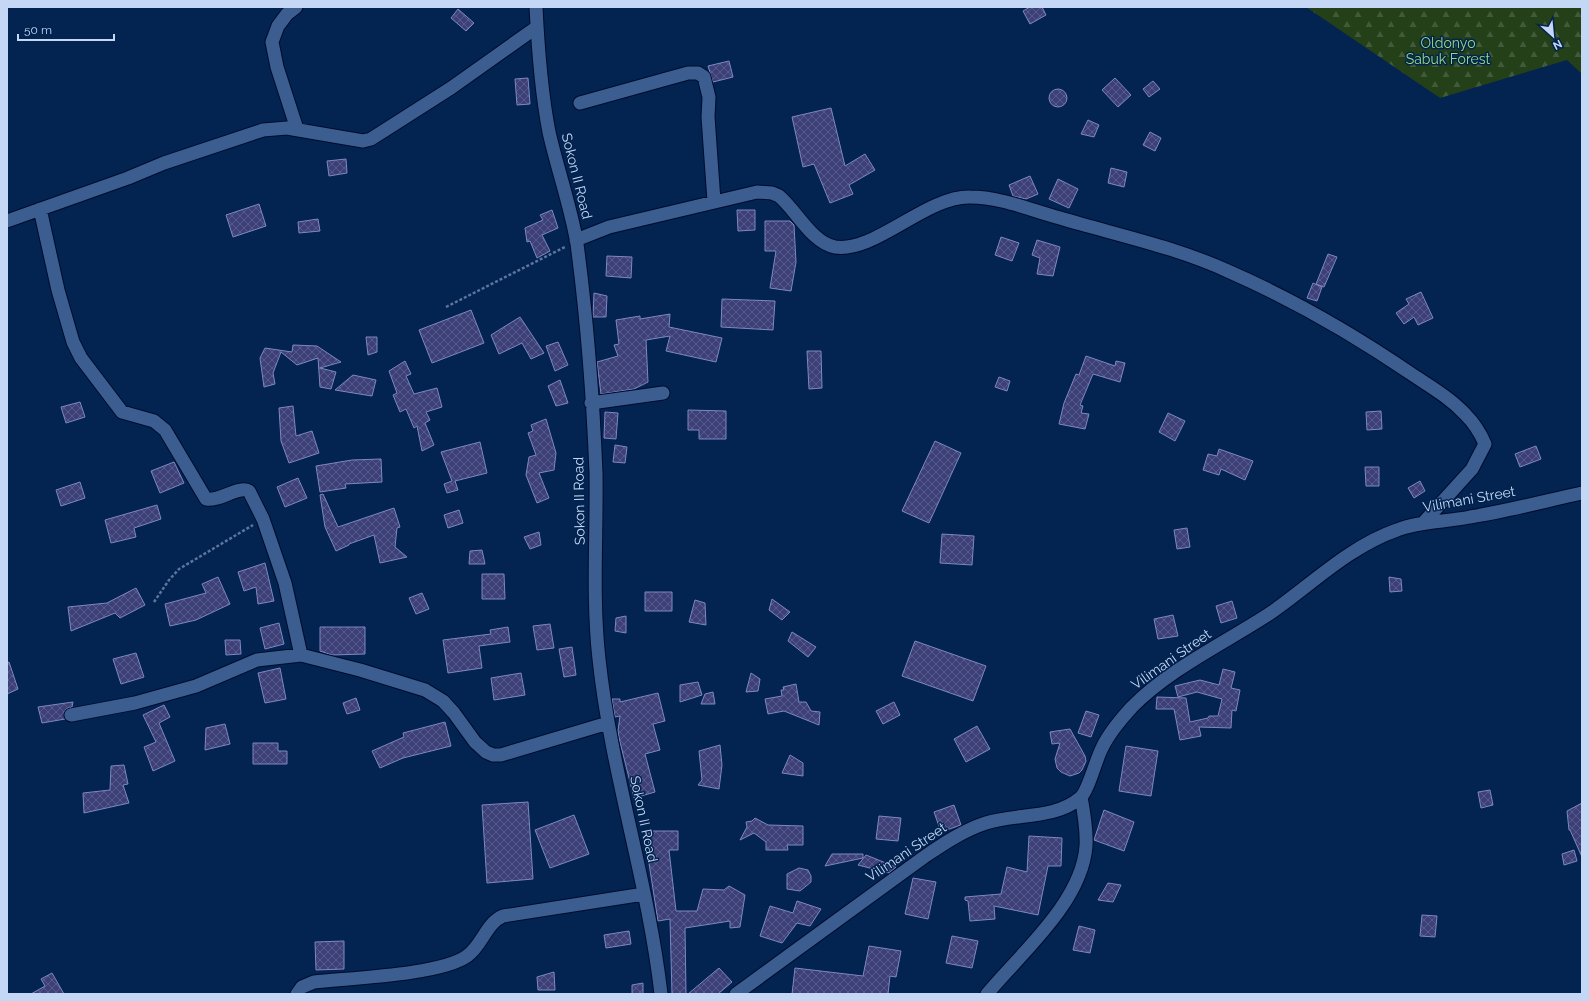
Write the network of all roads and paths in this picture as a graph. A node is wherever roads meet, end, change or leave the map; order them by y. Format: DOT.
graph roads {
  1 [pos="296,7"];
  2 [pos="536,7"];
  3 [pos="537,27"];
  4 [pos="580,103"];
  5 [pos="297,129"];
  6 [pos="714,201"];
  7 [pos="40,209"];
  8 [pos="7,221"];
  9 [pos="576,240"];
  10 [pos="446,307"];
  11 [pos="663,393"];
  12 [pos="592,404"];
  13 [pos="1582,493"];
  14 [pos="264,519"];
  15 [pos="1424,522"];
  16 [pos="154,602"];
  17 [pos="301,655"];
  18 [pos="71,715"];
  19 [pos="608,723"];
  20 [pos="1081,797"];
  21 [pos="644,894"];
  22 [pos="297,994"];
  23 [pos="661,994"];
  24 [pos="736,994"];
  25 [pos="987,994"];
  1 -- 5 [label="street"];
  2 -- 3 [label="street, Sokon II Road"];
  3 -- 5 [label="street"];
  3 -- 9 [label="street, Sokon II Road"];
  4 -- 6 [label="street"];
  5 -- 7 [label="street"];
  6 -- 9 [label="street"];
  6 -- 15 [label="street"];
  7 -- 8 [label="street"];
  7 -- 14 [label="street"];
  9 -- 10 [label="path"];
  9 -- 12 [label="street, Sokon II Road"];
  11 -- 12 [label="street"];
  12 -- 19 [label="street, Sokon II Road"];
  13 -- 15 [label="street, Vilimani Street"];
  14 -- 16 [label="path"];
  14 -- 17 [label="street"];
  15 -- 20 [label="street, Vilimani Street"];
  17 -- 18 [label="street"];
  17 -- 19 [label="street"];
  19 -- 21 [label="street, Sokon II Road"];
  20 -- 24 [label="street, Vilimani Street"];
  20 -- 25 [label="street"];
  21 -- 22 [label="street"];
  21 -- 23 [label="street, Sokon II Road"];
}
